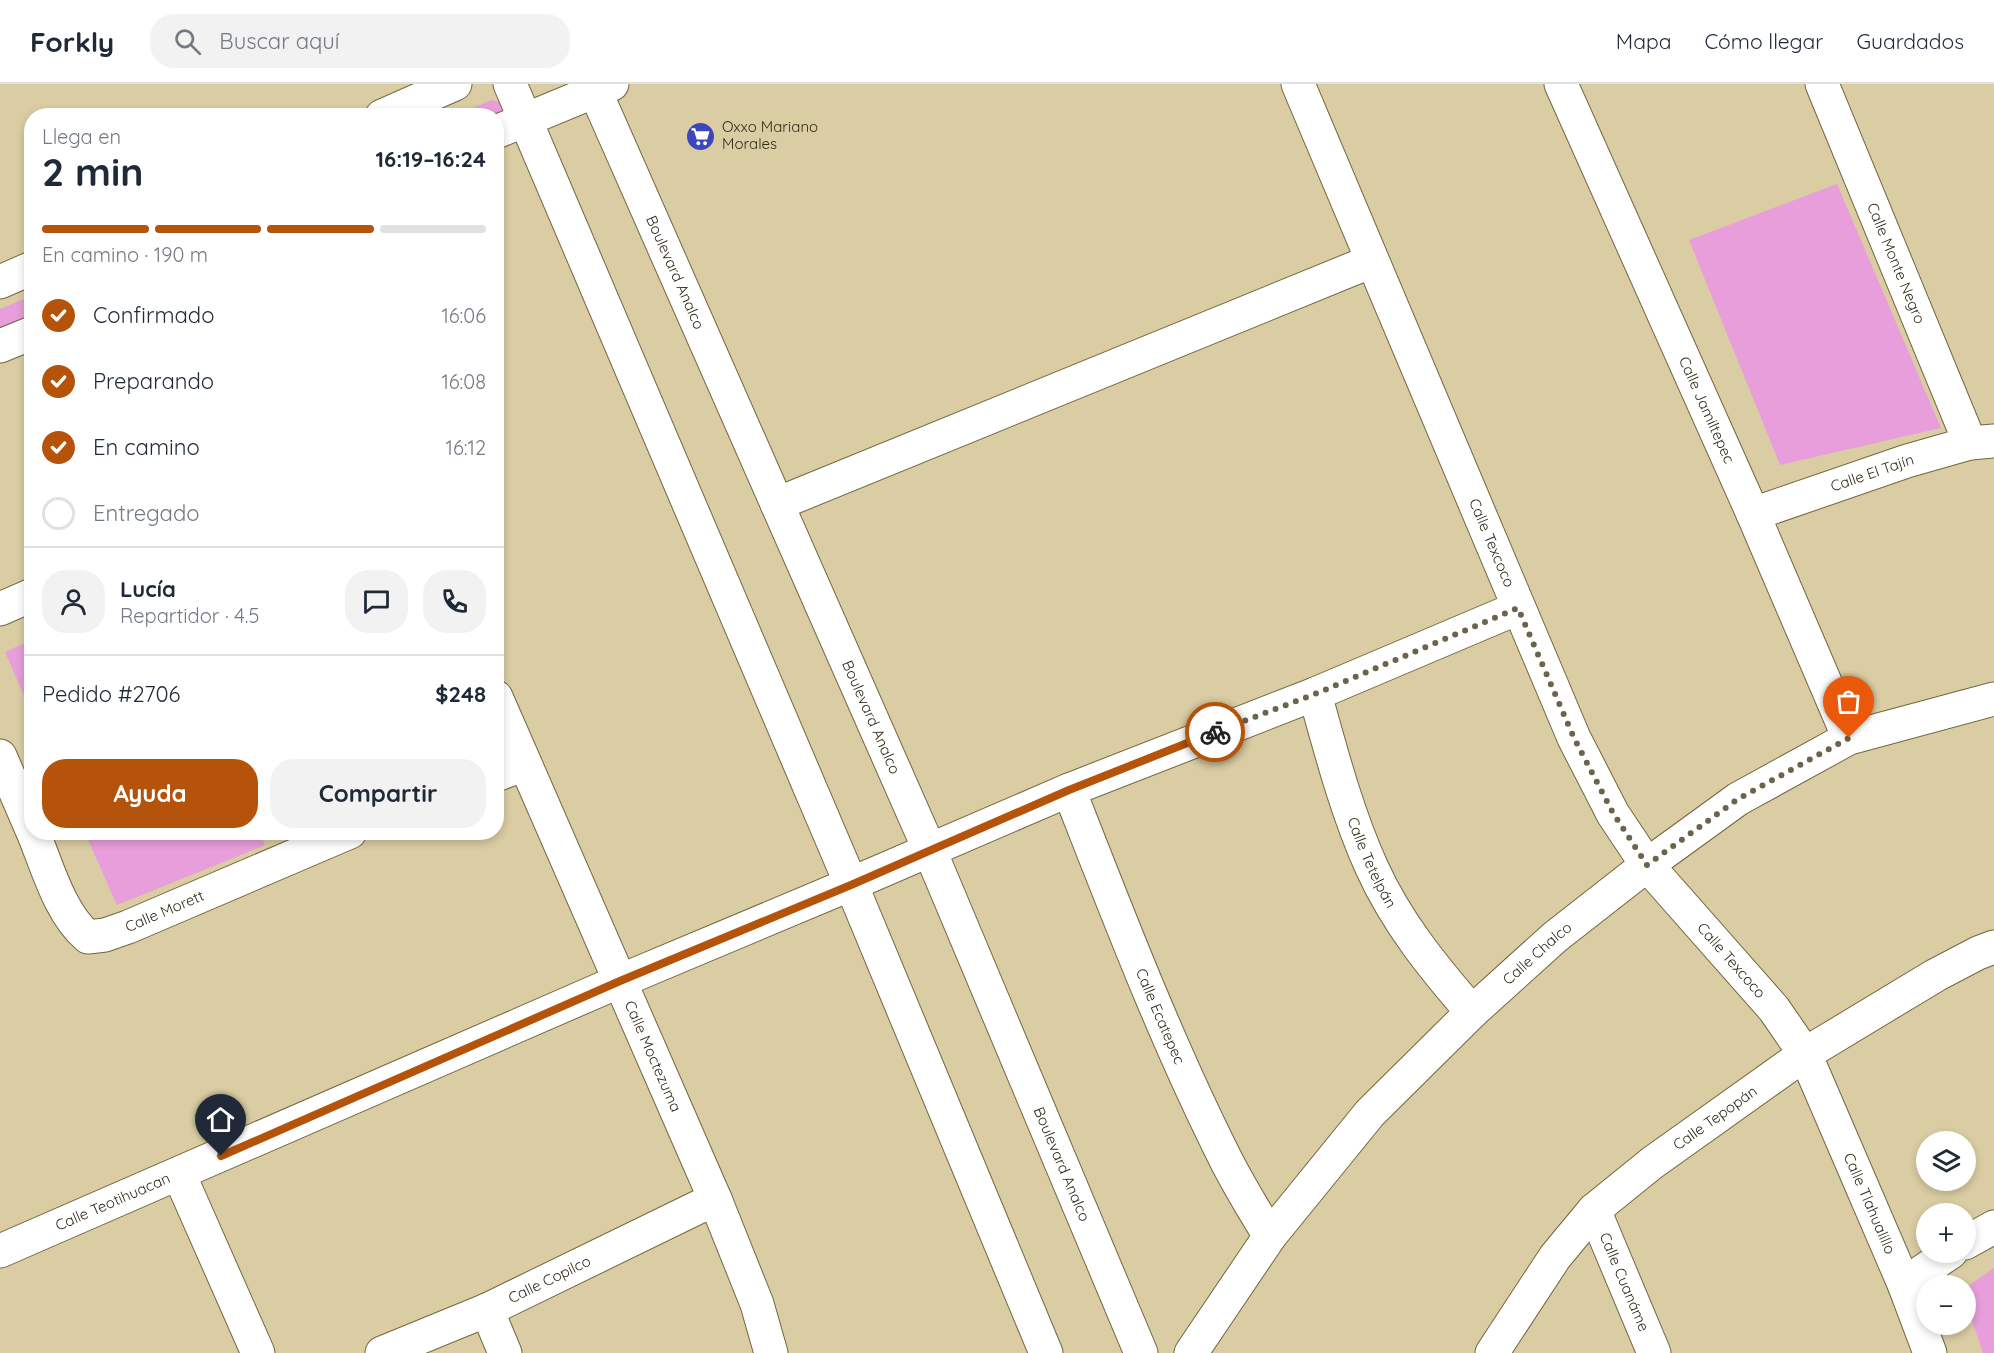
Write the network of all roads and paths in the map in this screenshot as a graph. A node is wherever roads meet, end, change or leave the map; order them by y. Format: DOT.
graph roads {
  1 [pos="454,84"];
  2 [pos="510,84"];
  3 [pos="1298,84"];
  4 [pos="1561,84"];
  5 [pos="1822,84"];
  6 [pos="600,86"];
  7 [pos="400,108"];
  8 [pos="511,126"];
  9 [pos="1372,261"];
  10 [pos="24,272"];
  11 [pos="0,282"];
  12 [pos="24,336"];
  13 [pos="0,346"];
  14 [pos="1982,442"];
  15 [pos="777,504"];
  16 [pos="1753,514"];
  17 [pos="24,598"];
  18 [pos="1518,608"];
  19 [pos="0,609"];
  20 [pos="1315,694"];
  21 [pos="1994,699"];
  22 [pos="504,736"];
  23 [pos="1849,738"];
  24 [pos="0,756"];
  25 [pos="511,770"];
  26 [pos="1069,790"];
  27 [pos="24,812"];
  28 [pos="36,840"];
  29 [pos="311,840"];
  30 [pos="291,844"];
  31 [pos="930,851"];
  32 [pos="1647,865"];
  33 [pos="851,885"];
  34 [pos="1994,947"];
  35 [pos="620,981"];
  36 [pos="1472,1011"];
  37 [pos="1805,1054"];
  38 [pos="179,1174"];
  39 [pos="715,1199"];
  40 [pos="1594,1210"];
  41 [pos="1994,1227"];
  42 [pos="1270,1236"];
  43 [pos="1976,1237"];
  44 [pos="0,1251"];
  45 [pos="1935,1263"];
  46 [pos="1904,1284"];
  47 [pos="487,1310"];
  48 [pos="258,1353"];
  49 [pos="382,1353"];
  50 [pos="505,1353"];
  51 [pos="771,1353"];
  52 [pos="1046,1353"];
  53 [pos="1141,1353"];
  54 [pos="1191,1353"];
  55 [pos="1492,1353"];
  56 [pos="1654,1353"];
  57 [pos="1930,1353"];
  1 -- 7 [label="street"];
  2 -- 8 [label="street"];
  3 -- 9 [label="street, Calle Texcoco"];
  4 -- 16 [label="street, Calle Jamiltepec"];
  5 -- 14 [label="street, Calle Monte Negro"];
  6 -- 8 [label="street"];
  6 -- 15 [label="street, Boulevard Analco"];
  8 -- 33 [label="street"];
  9 -- 15 [label="street"];
  9 -- 18 [label="street, Calle Texcoco"];
  10 -- 11 [label="street"];
  12 -- 13 [label="street"];
  14 -- 16 [label="street, Calle El Tajín"];
  15 -- 31 [label="street, Boulevard Analco"];
  16 -- 23 [label="street, Calle Jamiltepec"];
  17 -- 19 [label="street"];
  18 -- 20 [label="street, Calle Teotihuacan"];
  18 -- 32 [label="street, Calle Texcoco"];
  20 -- 26 [label="street, Calle Teotihuacan"];
  20 -- 36 [label="street, Calle Tetelpán"];
  21 -- 23 [label="street, Calle Chalco"];
  22 -- 25 [label="street, Calle Moctezuma"];
  23 -- 32 [label="street, Calle Chalco"];
  24 -- 27 [label="street, Calle Morett"];
  25 -- 35 [label="street, Calle Moctezuma"];
  26 -- 31 [label="street, Calle Teotihuacan"];
  26 -- 42 [label="street, Calle Ecatepec"];
  28 -- 30 [label="street, Calle Morett"];
  29 -- 30 [label="street, Calle Morett"];
  31 -- 33 [label="street, Calle Teotihuacan"];
  31 -- 53 [label="street, Boulevard Analco"];
  32 -- 36 [label="street, Calle Chalco"];
  32 -- 37 [label="street, Calle Texcoco"];
  33 -- 35 [label="street, Calle Teotihuacan"];
  33 -- 52 [label="street"];
  34 -- 37 [label="street, Calle Tepopán"];
  35 -- 38 [label="street, Calle Teotihuacan"];
  35 -- 39 [label="street, Calle Moctezuma"];
  36 -- 42 [label="street, Calle Chalco"];
  37 -- 40 [label="street, Calle Tepopán"];
  37 -- 46 [label="street, Calle Tlahualillo"];
  38 -- 44 [label="street, Calle Teotihuacan"];
  38 -- 48 [label="street"];
  39 -- 47 [label="street, Calle Copilco"];
  39 -- 51 [label="street, Calle Moctezuma"];
  40 -- 55 [label="street, Calle Tepopán"];
  40 -- 56 [label="street, Calle Cuanáme"];
  41 -- 43 [label="street"];
  42 -- 54 [label="street, Calle Chalco"];
  45 -- 46 [label="street"];
  46 -- 57 [label="street, Calle Tlahualillo"];
  47 -- 49 [label="street, Calle Copilco"];
  47 -- 50 [label="street"];
}
